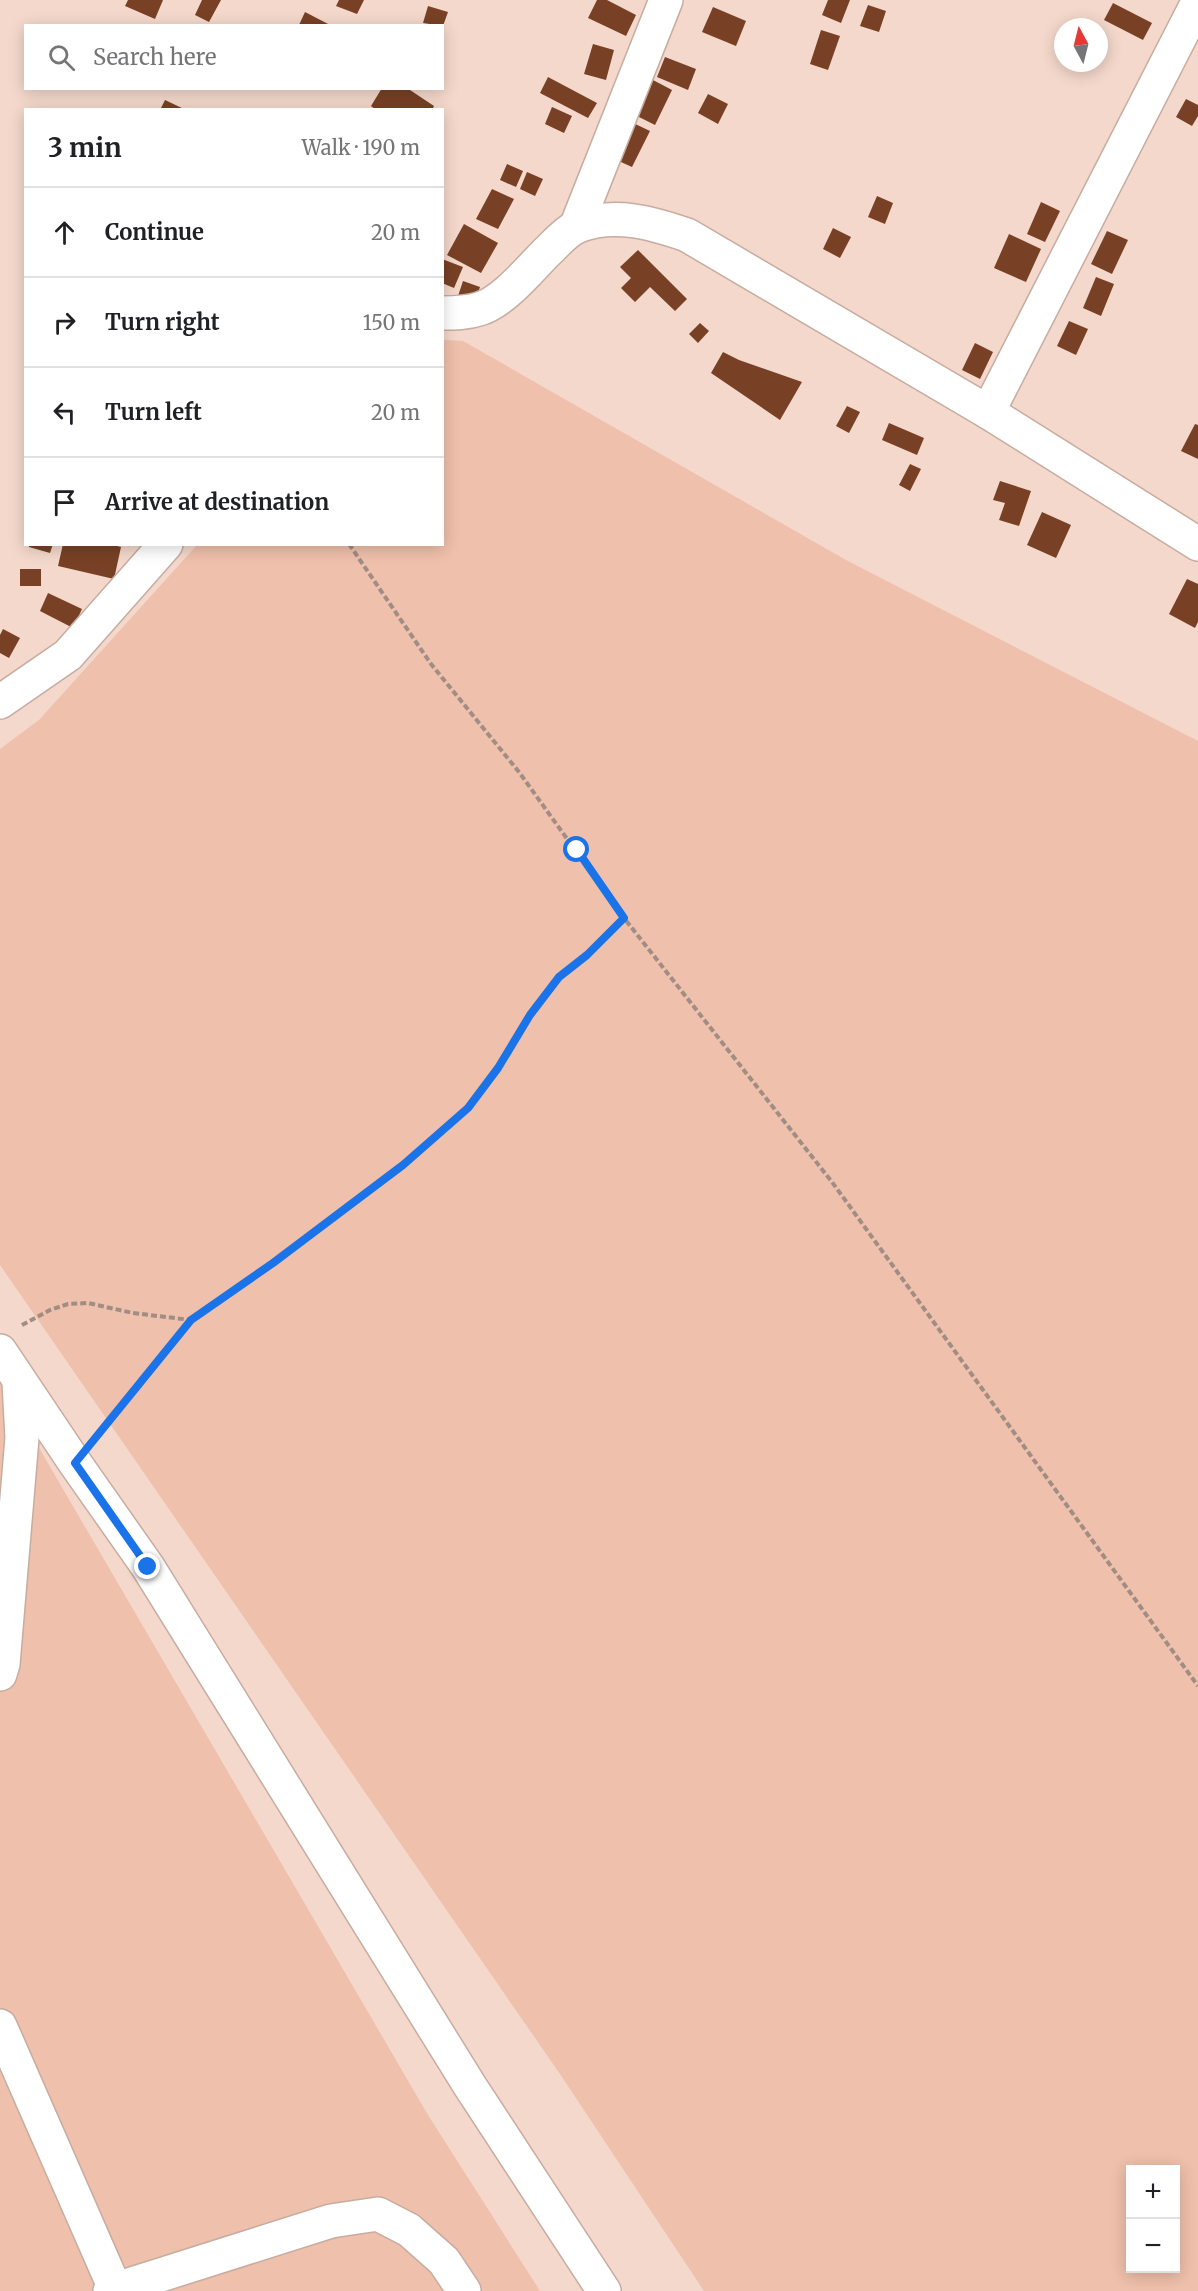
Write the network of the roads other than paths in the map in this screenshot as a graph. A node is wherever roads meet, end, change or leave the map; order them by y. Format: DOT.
graph roads {
  1 [pos="666,0"];
  2 [pos="1198,2"];
  3 [pos="576,227"];
  4 [pos="444,313"];
  5 [pos="988,412"];
  6 [pos="1198,544"];
  7 [pos="164,546"];
  8 [pos="0,702"];
  9 [pos="0,1351"];
  10 [pos="19,1380"];
  11 [pos="0,1674"];
  12 [pos="0,2026"];
  13 [pos="114,2290"];
  14 [pos="464,2291"];
  15 [pos="604,2291"];
  1 -- 3 [label="street"];
  2 -- 5 [label="street"];
  3 -- 4 [label="street"];
  3 -- 5 [label="street"];
  5 -- 6 [label="street"];
  7 -- 8 [label="street"];
  9 -- 10 [label="street"];
  10 -- 11 [label="street"];
  10 -- 15 [label="street"];
  12 -- 13 [label="street"];
  13 -- 14 [label="street"];
}
